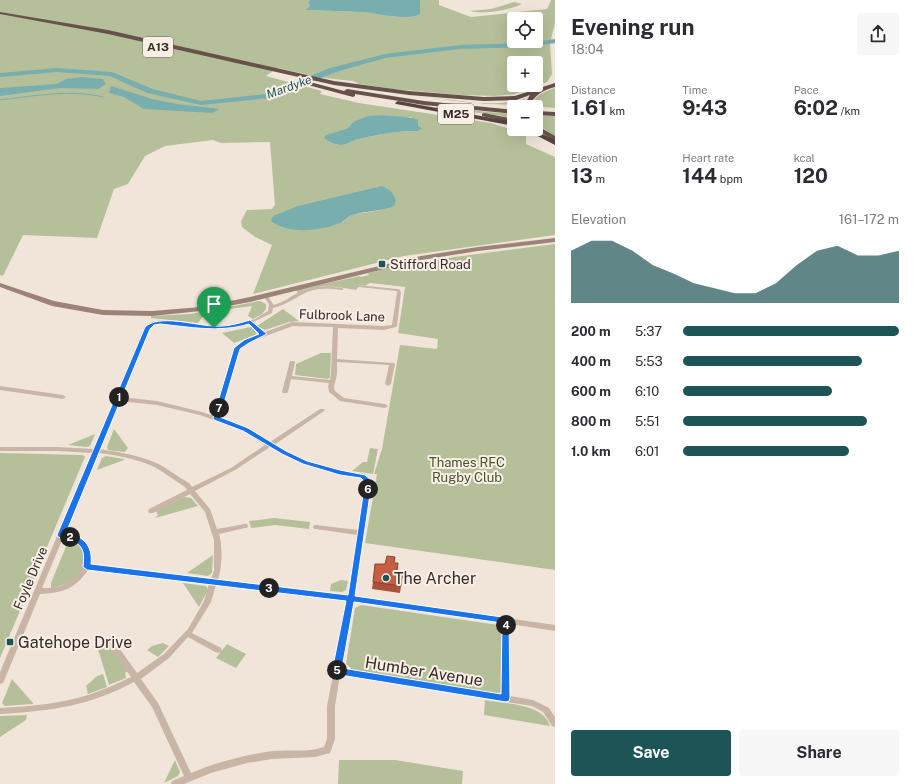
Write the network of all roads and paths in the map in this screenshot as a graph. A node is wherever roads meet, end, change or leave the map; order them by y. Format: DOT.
graph roads {
  1 [pos="0,14"];
  2 [pos="272,73"];
  3 [pos="555,80"];
  4 [pos="555,85"];
  5 [pos="341,88"];
  6 [pos="543,88"];
  7 [pos="543,89"];
  8 [pos="533,92"];
  9 [pos="538,92"];
  10 [pos="530,100"];
  11 [pos="398,103"];
  12 [pos="507,107"];
  13 [pos="543,109"];
  14 [pos="555,110"];
  15 [pos="507,111"];
  16 [pos="543,113"];
  17 [pos="555,114"];
  18 [pos="507,121"];
  19 [pos="543,132"];
  20 [pos="543,134"];
  21 [pos="541,136"];
  22 [pos="548,136"];
  23 [pos="555,139"];
  24 [pos="555,143"];
  25 [pos="555,240"];
  26 [pos="0,285"];
  27 [pos="360,286"];
  28 [pos="342,289"];
  29 [pos="265,296"];
  30 [pos="272,307"];
  31 [pos="250,322"];
  32 [pos="336,326"];
  33 [pos="264,334"];
  34 [pos="335,360"];
  35 [pos="292,362"];
  36 [pos="289,377"];
  37 [pos="332,382"];
  38 [pos="388,384"];
  39 [pos="0,388"];
  40 [pos="285,392"];
  41 [pos="64,397"];
  42 [pos="118,399"];
  43 [pos="385,406"];
  44 [pos="322,410"];
  45 [pos="216,418"];
  46 [pos="271,445"];
  47 [pos="0,449"];
  48 [pos="96,452"];
  49 [pos="192,491"];
  50 [pos="151,511"];
  51 [pos="245,526"];
  52 [pos="316,527"];
  53 [pos="215,532"];
  54 [pos="361,533"];
  55 [pos="61,535"];
  56 [pos="87,567"];
  57 [pos="215,582"];
  58 [pos="38,590"];
  59 [pos="351,598"];
  60 [pos="506,621"];
  61 [pos="555,628"];
  62 [pos="188,634"];
  63 [pos="109,640"];
  64 [pos="218,650"];
  65 [pos="337,671"];
  66 [pos="137,677"];
  67 [pos="0,681"];
  68 [pos="506,698"];
  69 [pos="0,711"];
  70 [pos="555,724"];
  71 [pos="189,777"];
  72 [pos="175,784"];
  1 -- 2 [label="highway, A13"];
  1 -- 2 [label="highway, A13"];
  2 -- 5 [label="highway, A13"];
  2 -- 5 [label="highway, A13"];
  3 -- 6 [label="highway"];
  4 -- 7 [label="highway"];
  5 -- 8 [label="highway"];
  5 -- 11 [label="highway"];
  5 -- 12 [label="highway, A13"];
  5 -- 15 [label="highway, A13"];
  9 -- 10 [label="highway"];
  11 -- 18 [label="highway, M25"];
  13 -- 14 [label="highway"];
  16 -- 17 [label="highway"];
  19 -- 22 [label="highway"];
  20 -- 22 [label="highway"];
  21 -- 24 [label="highway"];
  22 -- 23 [label="highway"];
  25 -- 29 [label="main road"];
  26 -- 29 [label="main road"];
  27 -- 32 [label="street, Fulbrook Lane"];
  28 -- 30 [label="street"];
  29 -- 30 [label="street"];
  30 -- 31 [label="street"];
  31 -- 33 [label="street"];
  31 -- 42 [label="street, Foyle Drive"];
  32 -- 33 [label="street, Fulbrook Lane"];
  32 -- 34 [label="street"];
  33 -- 45 [label="street, Fulbrook Lane"];
  34 -- 37 [label="street"];
  34 -- 38 [label="street"];
  35 -- 36 [label="street"];
  36 -- 37 [label="street"];
  36 -- 40 [label="street"];
  37 -- 43 [label="street"];
  39 -- 41 [label="street"];
  42 -- 45 [label="street"];
  42 -- 48 [label="street, Foyle Drive"];
  44 -- 46 [label="street"];
  45 -- 46 [label="street"];
  46 -- 49 [label="street"];
  46 -- 54 [label="street"];
  47 -- 48 [label="street"];
  48 -- 49 [label="street"];
  48 -- 55 [label="street, Foyle Drive"];
  49 -- 50 [label="street"];
  49 -- 53 [label="street"];
  51 -- 53 [label="street"];
  52 -- 54 [label="street"];
  53 -- 57 [label="street"];
  54 -- 59 [label="street"];
  55 -- 56 [label="street"];
  55 -- 58 [label="street, Foyle Drive"];
  56 -- 57 [label="street"];
  56 -- 58 [label="street"];
  57 -- 59 [label="street"];
  57 -- 62 [label="street"];
  58 -- 67 [label="street, Foyle Drive"];
  59 -- 60 [label="street"];
  59 -- 65 [label="street"];
  60 -- 61 [label="street"];
  60 -- 68 [label="street"];
  62 -- 64 [label="street"];
  62 -- 66 [label="street"];
  63 -- 66 [label="street"];
  65 -- 68 [label="street, Humber Avenue"];
  65 -- 71 [label="street"];
  66 -- 69 [label="street"];
  66 -- 71 [label="street"];
  68 -- 70 [label="street, Humber Avenue"];
  71 -- 72 [label="street"];
}
